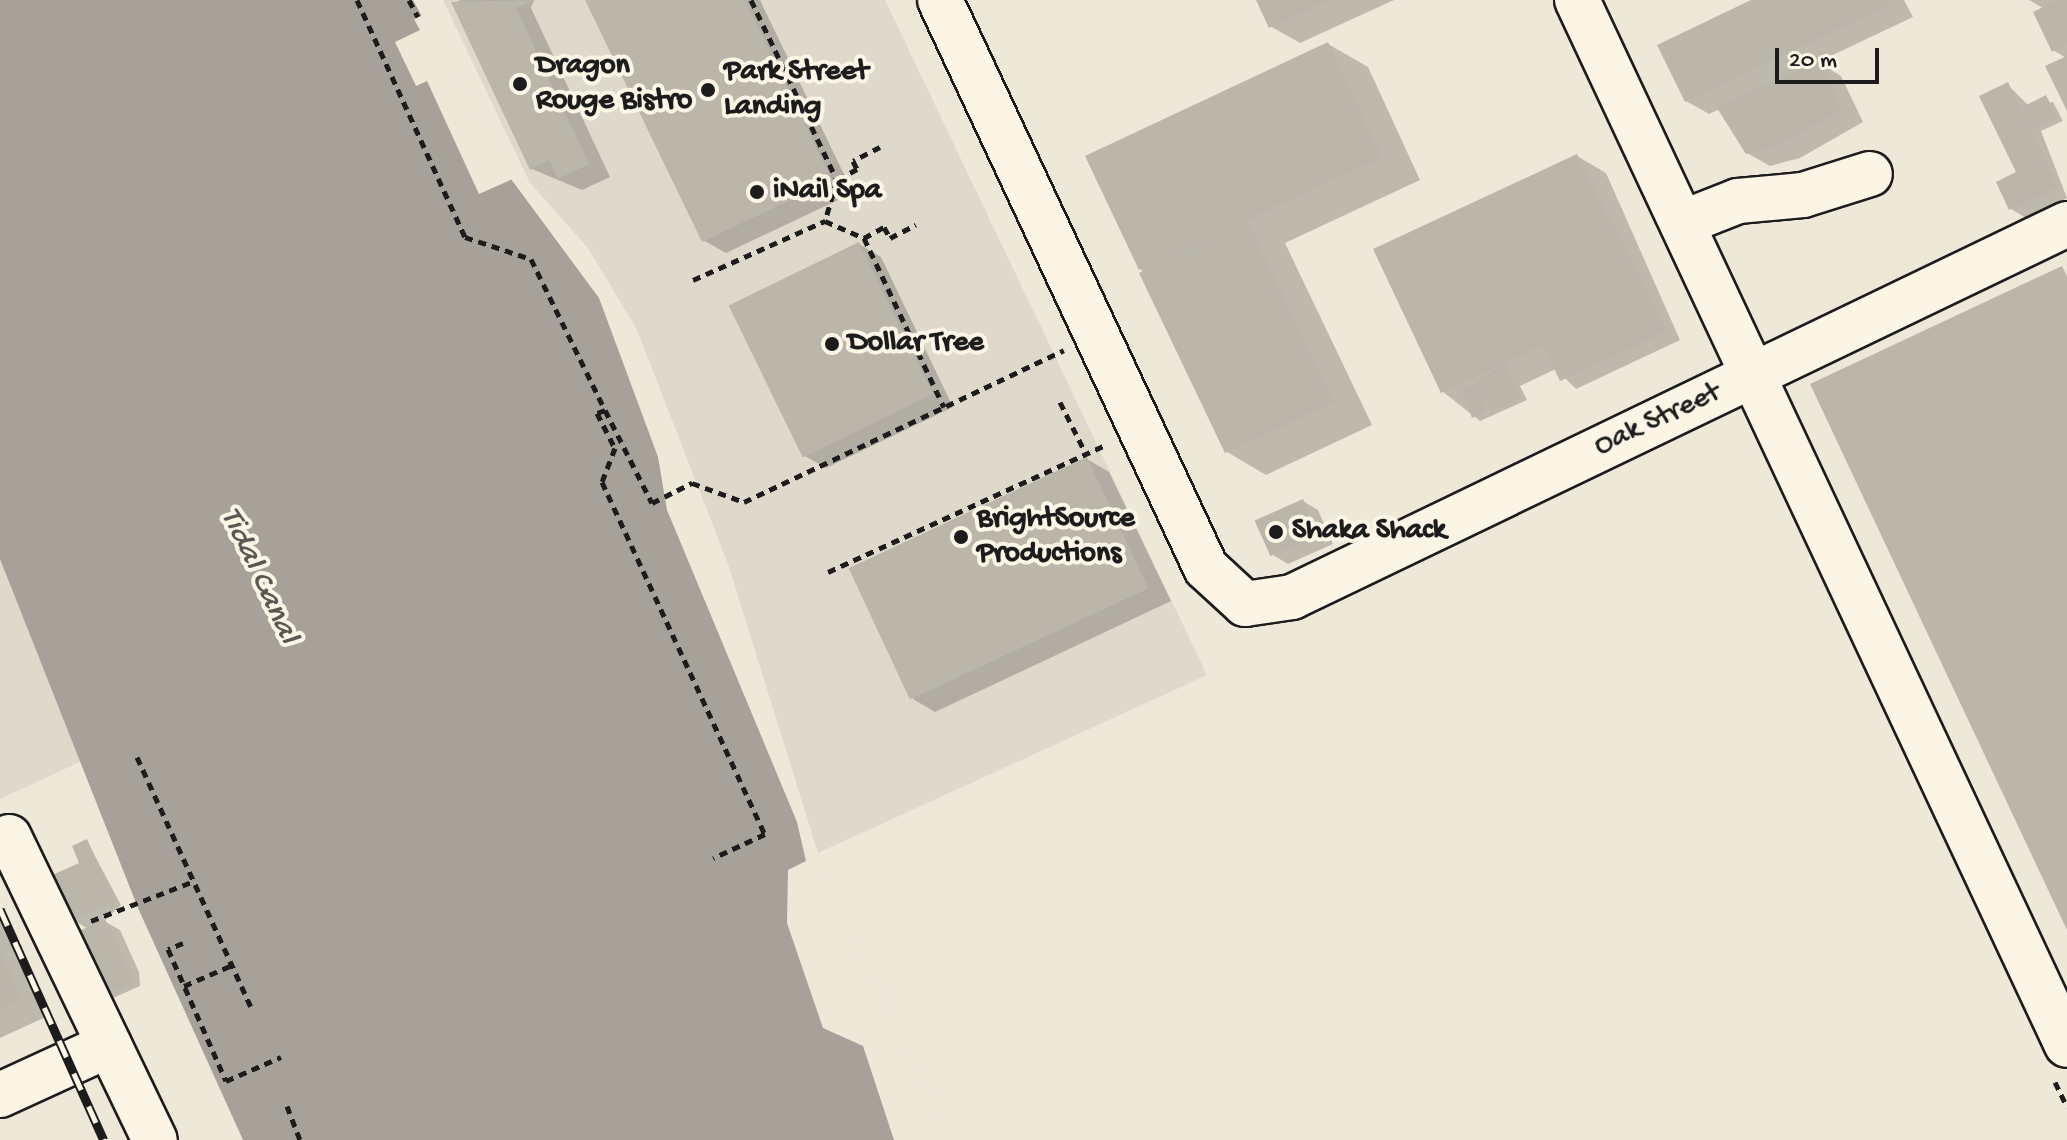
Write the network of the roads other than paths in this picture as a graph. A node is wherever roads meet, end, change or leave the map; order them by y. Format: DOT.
graph roads {
  1 [pos="940,0"];
  2 [pos="1577,0"];
  3 [pos="1870,174"];
  4 [pos="1682,223"];
  5 [pos="2067,224"];
  6 [pos="1751,377"];
  7 [pos="9,837"];
  8 [pos="109,1045"];
  9 [pos="2067,1045"];
  10 [pos="0,1095"];
  11 [pos="155,1140"];
  1 -- 6 [label="street, Oak Street"];
  2 -- 4 [label="street"];
  3 -- 4 [label="street"];
  4 -- 6 [label="street"];
  5 -- 6 [label="street, Oak Street"];
  6 -- 9 [label="street"];
  7 -- 8 [label="street"];
  8 -- 10 [label="street"];
  8 -- 11 [label="street"];
}
